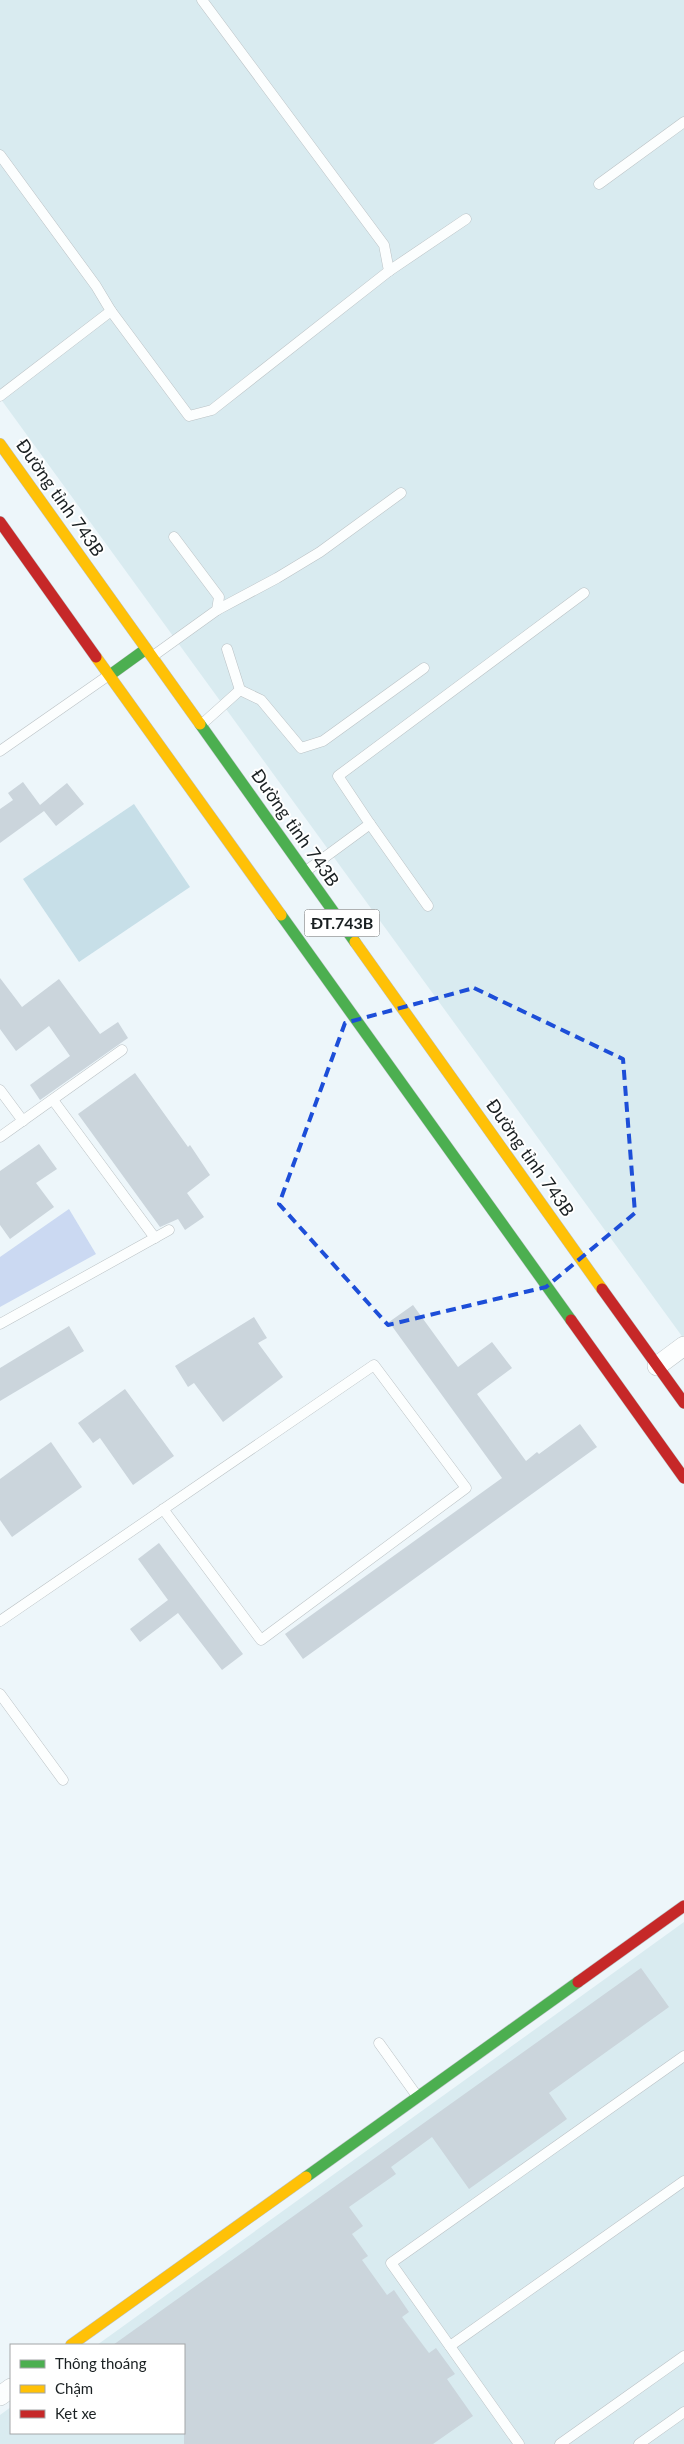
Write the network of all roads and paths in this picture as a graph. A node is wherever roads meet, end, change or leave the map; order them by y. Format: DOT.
graph roads {
  1 [pos="202,0"];
  2 [pos="684,122"];
  3 [pos="0,155"];
  4 [pos="599,184"];
  5 [pos="466,219"];
  6 [pos="390,271"];
  7 [pos="111,311"];
  8 [pos="0,396"];
  9 [pos="0,444"];
  10 [pos="401,493"];
  11 [pos="0,522"];
  12 [pos="174,538"];
  13 [pos="584,593"];
  14 [pos="217,610"];
  15 [pos="227,649"];
  16 [pos="149,653"];
  17 [pos="424,668"];
  18 [pos="110,675"];
  19 [pos="240,690"];
  20 [pos="201,725"];
  21 [pos="0,751"];
  22 [pos="370,824"];
  23 [pos="305,872"];
  24 [pos="428,906"];
  25 [pos="122,1050"];
  26 [pos="0,1090"];
  27 [pos="53,1100"];
  28 [pos="23,1121"];
  29 [pos="0,1137"];
  30 [pos="169,1230"];
  31 [pos="155,1238"];
  32 [pos="0,1324"];
  33 [pos="684,1346"];
  34 [pos="657,1366"];
  35 [pos="684,1403"];
  36 [pos="684,1478"];
  37 [pos="163,1509"];
  38 [pos="0,1621"];
  39 [pos="0,1694"];
  40 [pos="63,1780"];
  41 [pos="684,1906"];
  42 [pos="379,2043"];
  43 [pos="684,2056"];
  44 [pos="418,2096"];
  45 [pos="684,2181"];
  46 [pos="71,2344"];
  47 [pos="450,2346"];
  48 [pos="684,2356"];
  49 [pos="684,2412"];
  50 [pos="519,2444"];
  51 [pos="560,2444"];
  52 [pos="639,2444"];
  1 -- 6 [label="lane"];
  2 -- 4 [label="lane"];
  3 -- 7 [label="lane"];
  5 -- 6 [label="lane"];
  6 -- 7 [label="lane"];
  7 -- 8 [label="lane"];
  9 -- 16 [label="main road, Đường tỉnh 743B / ĐT.743B"];
  10 -- 14 [label="lane"];
  11 -- 18 [label="main road, ĐT.743B"];
  12 -- 14 [label="lane"];
  13 -- 22 [label="lane"];
  14 -- 16 [label="lane"];
  15 -- 19 [label="lane"];
  16 -- 18 [label="main road"];
  16 -- 20 [label="main road, Đường tỉnh 743B / ĐT.743B"];
  17 -- 19 [label="lane"];
  18 -- 21 [label="lane"];
  18 -- 36 [label="main road, ĐT.743B"];
  19 -- 20 [label="lane"];
  20 -- 23 [label="main road, Đường tỉnh 743B / ĐT.743B"];
  22 -- 23 [label="lane"];
  22 -- 24 [label="lane"];
  23 -- 34 [label="main road, Đường tỉnh 743B / ĐT.743B"];
  25 -- 27 [label="lane"];
  26 -- 28 [label="lane"];
  27 -- 28 [label="lane"];
  27 -- 31 [label="lane"];
  28 -- 29 [label="lane"];
  30 -- 31 [label="lane"];
  31 -- 32 [label="lane"];
  33 -- 34 [label="street"];
  34 -- 35 [label="main road, Đường tỉnh 743B / ĐT.743B"];
  37 -- 37 [label="lane"];
  37 -- 38 [label="lane"];
  39 -- 40 [label="lane"];
  41 -- 44 [label="main road"];
  42 -- 44 [label="lane"];
  43 -- 47 [label="lane"];
  44 -- 46 [label="main road"];
  45 -- 47 [label="lane"];
  47 -- 50 [label="lane"];
  48 -- 51 [label="lane"];
  49 -- 52 [label="lane"];
}
